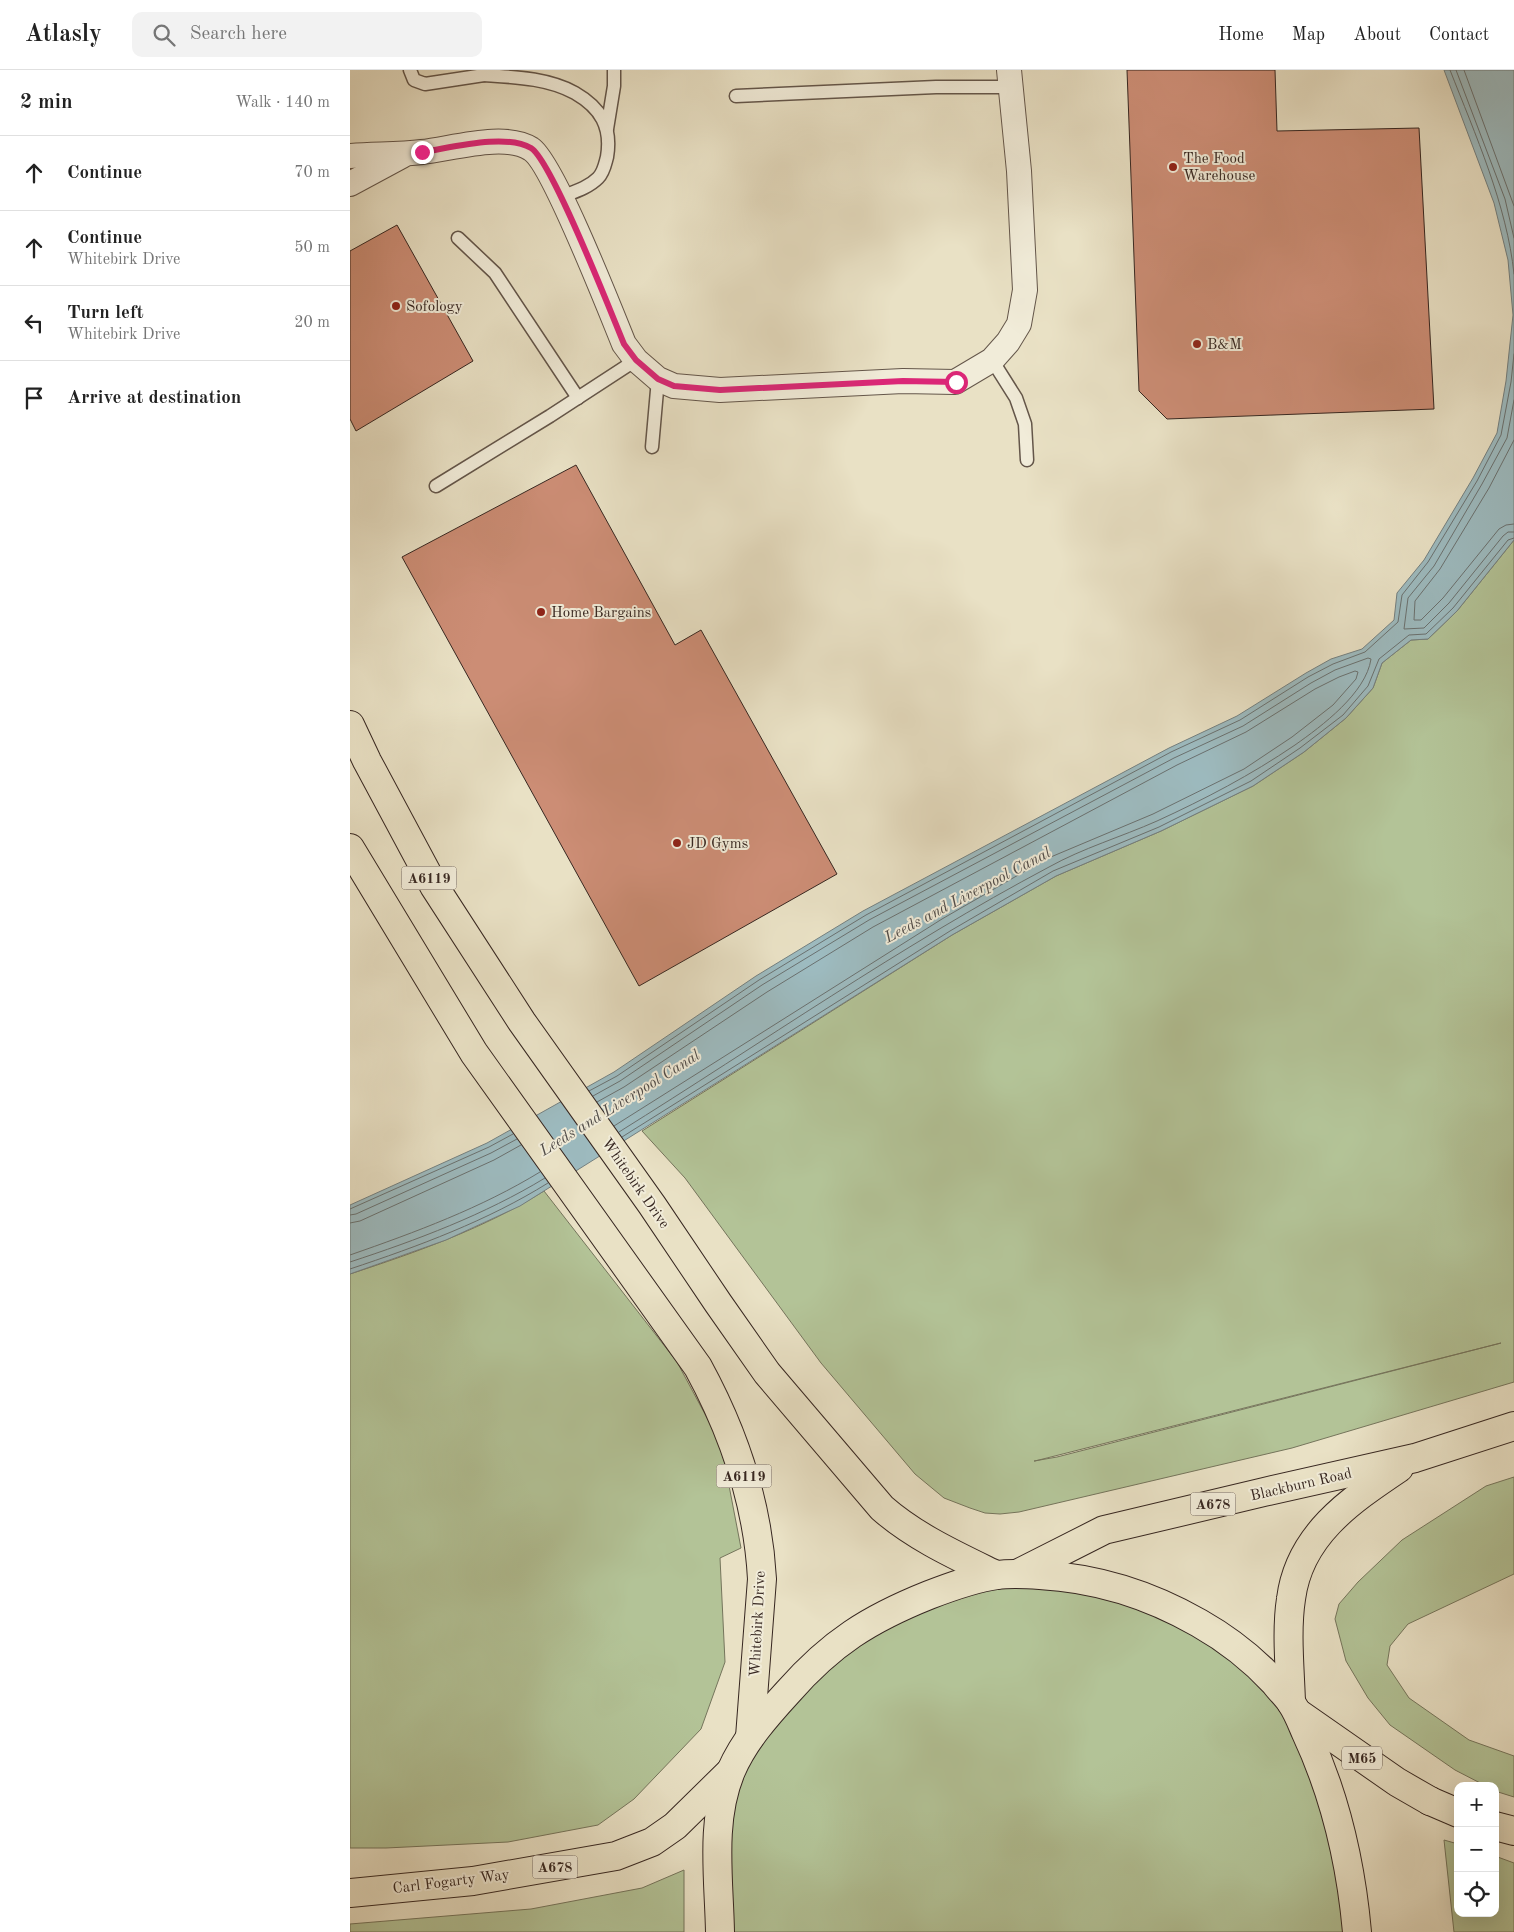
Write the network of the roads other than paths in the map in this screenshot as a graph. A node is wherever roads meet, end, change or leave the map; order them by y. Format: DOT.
graph roads {
  1 [pos="410,70"];
  2 [pos="614,70"];
  3 [pos="485,72"];
  4 [pos="1010,78"];
  5 [pos="736,96"];
  6 [pos="608,129"];
  7 [pos="406,154"];
  8 [pos="350,156"];
  9 [pos="350,184"];
  10 [pos="561,197"];
  11 [pos="458,238"];
  12 [pos="630,352"];
  13 [pos="992,360"];
  14 [pos="658,379"];
  15 [pos="578,398"];
  16 [pos="652,447"];
  17 [pos="1027,460"];
  18 [pos="436,486"];
  19 [pos="350,725"];
  20 [pos="350,848"];
  21 [pos="1514,1426"];
  22 [pos="1415,1458"];
  23 [pos="1008,1574"];
  24 [pos="1294,1708"];
  25 [pos="750,1737"];
  26 [pos="731,1771"];
  27 [pos="1454,1811"];
  28 [pos="1499,1827"];
  29 [pos="1514,1831"];
  30 [pos="350,1892"];
  31 [pos="720,1932"];
  32 [pos="1358,1932"];
  1 -- 3 [label="lane"];
  2 -- 6 [label="lane"];
  3 -- 6 [label="lane"];
  4 -- 5 [label="lane"];
  4 -- 13 [label="street"];
  6 -- 10 [label="lane"];
  7 -- 8 [label="street"];
  7 -- 9 [label="street"];
  7 -- 10 [label="street"];
  10 -- 12 [label="street"];
  11 -- 15 [label="lane"];
  12 -- 14 [label="street"];
  12 -- 15 [label="lane"];
  13 -- 14 [label="street"];
  13 -- 17 [label="lane"];
  14 -- 16 [label="lane"];
  15 -- 18 [label="lane"];
  19 -- 23 [label="main road, Whitebirk Drive / A6119"];
  20 -- 25 [label="main road, Whitebirk Drive / A6119"];
  21 -- 22 [label="main road, Blackburn Road / A678"];
  22 -- 23 [label="main road, Blackburn Road / A678"];
  22 -- 24 [label="main road, Blackburn Road / A678"];
  23 -- 24 [label="main road, A678"];
  23 -- 25 [label="main road, A678"];
  24 -- 27 [label="main road, M65"];
  24 -- 32 [label="main road, A678"];
  25 -- 26 [label="main road, A678"];
  26 -- 30 [label="main road, Carl Fogarty Way / A678"];
  26 -- 31 [label="main road, A678"];
  28 -- 29 [label="main road"];
}
